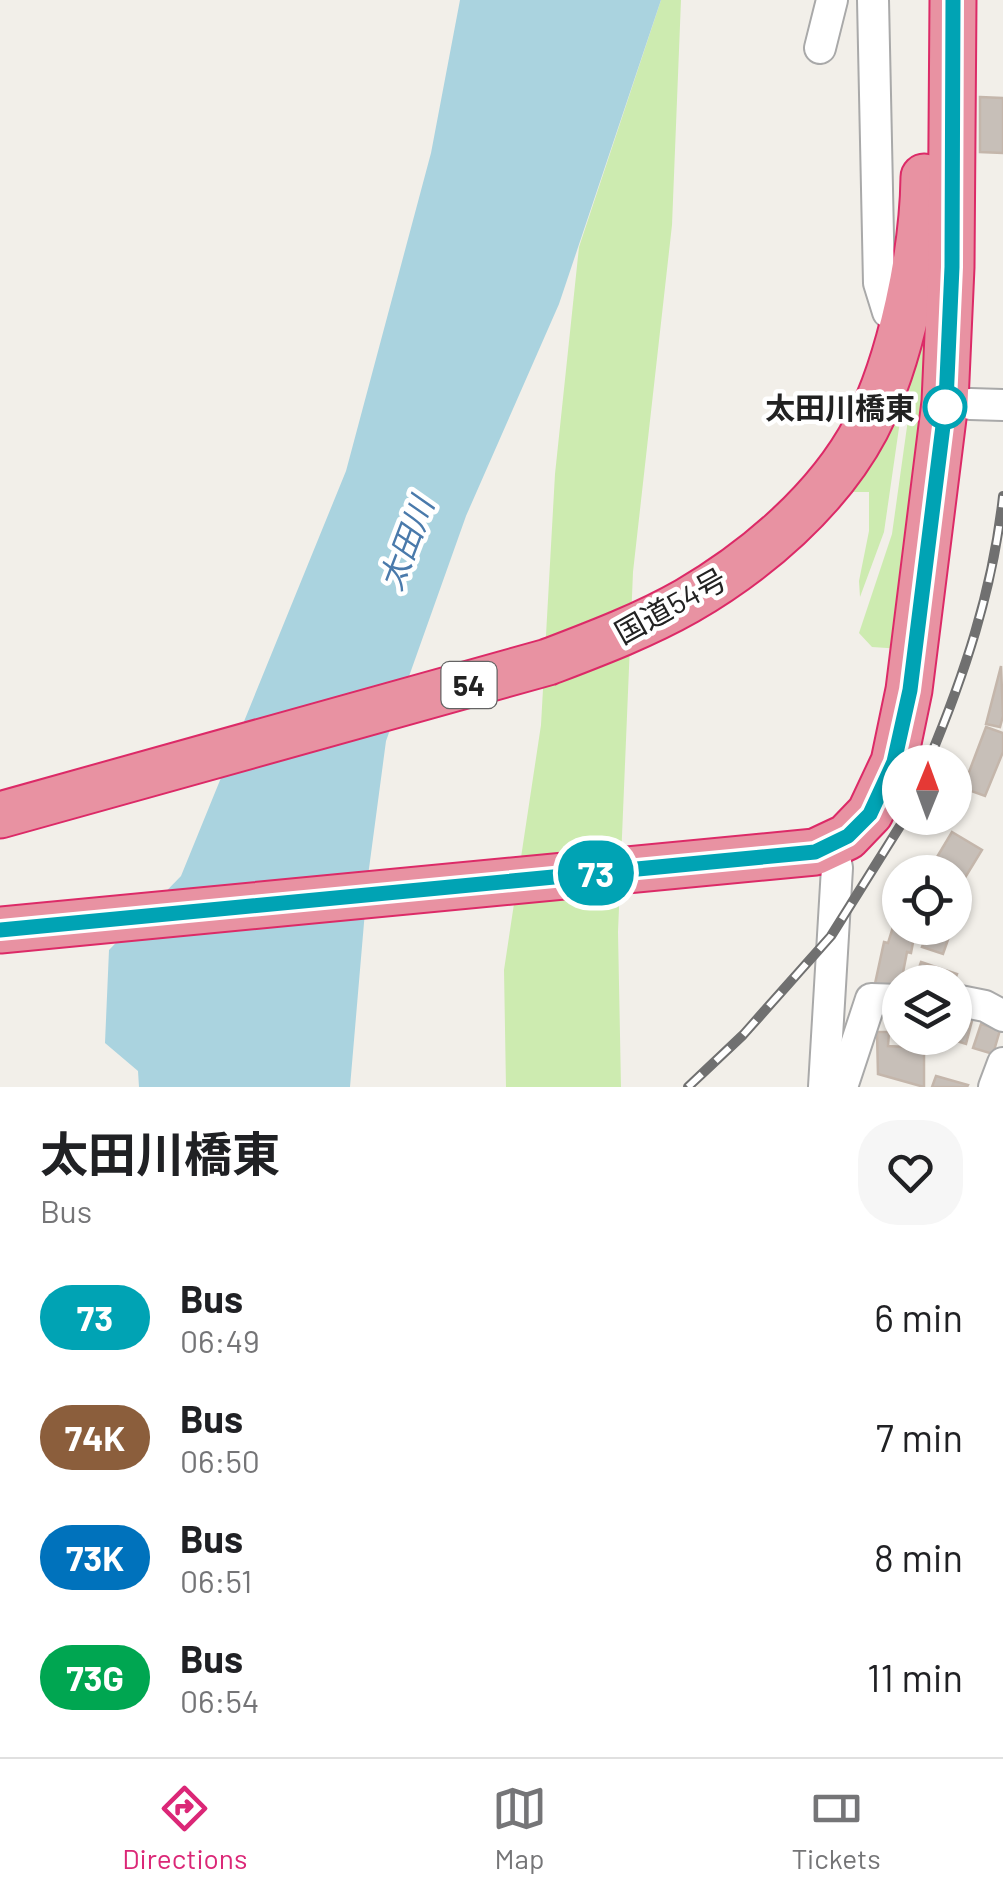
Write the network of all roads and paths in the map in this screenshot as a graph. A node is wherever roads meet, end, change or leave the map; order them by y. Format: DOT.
graph roads {
  1 [pos="832,0"];
  2 [pos="873,0"];
  3 [pos="925,0"];
  4 [pos="953,0"];
  5 [pos="820,48"];
  6 [pos="888,312"];
  7 [pos="970,404"];
  8 [pos="1003,405"];
  9 [pos="0,815"];
  10 [pos="824,849"];
  11 [pos="0,930"];
  12 [pos="882,999"];
  13 [pos="972,1003"];
  14 [pos="1003,1016"];
  15 [pos="1003,1063"];
  16 [pos="824,1087"];
  17 [pos="842,1087"];
  18 [pos="994,1087"];
  1 -- 5 [label="street"];
  2 -- 6 [label="street"];
  3 -- 9 [label="highway, 国道54号 / 54"];
  4 -- 10 [label="highway"];
  7 -- 8 [label="street"];
  10 -- 11 [label="highway"];
  10 -- 16 [label="street"];
  12 -- 17 [label="street"];
  13 -- 14 [label="street"];
  15 -- 18 [label="street"];
}
